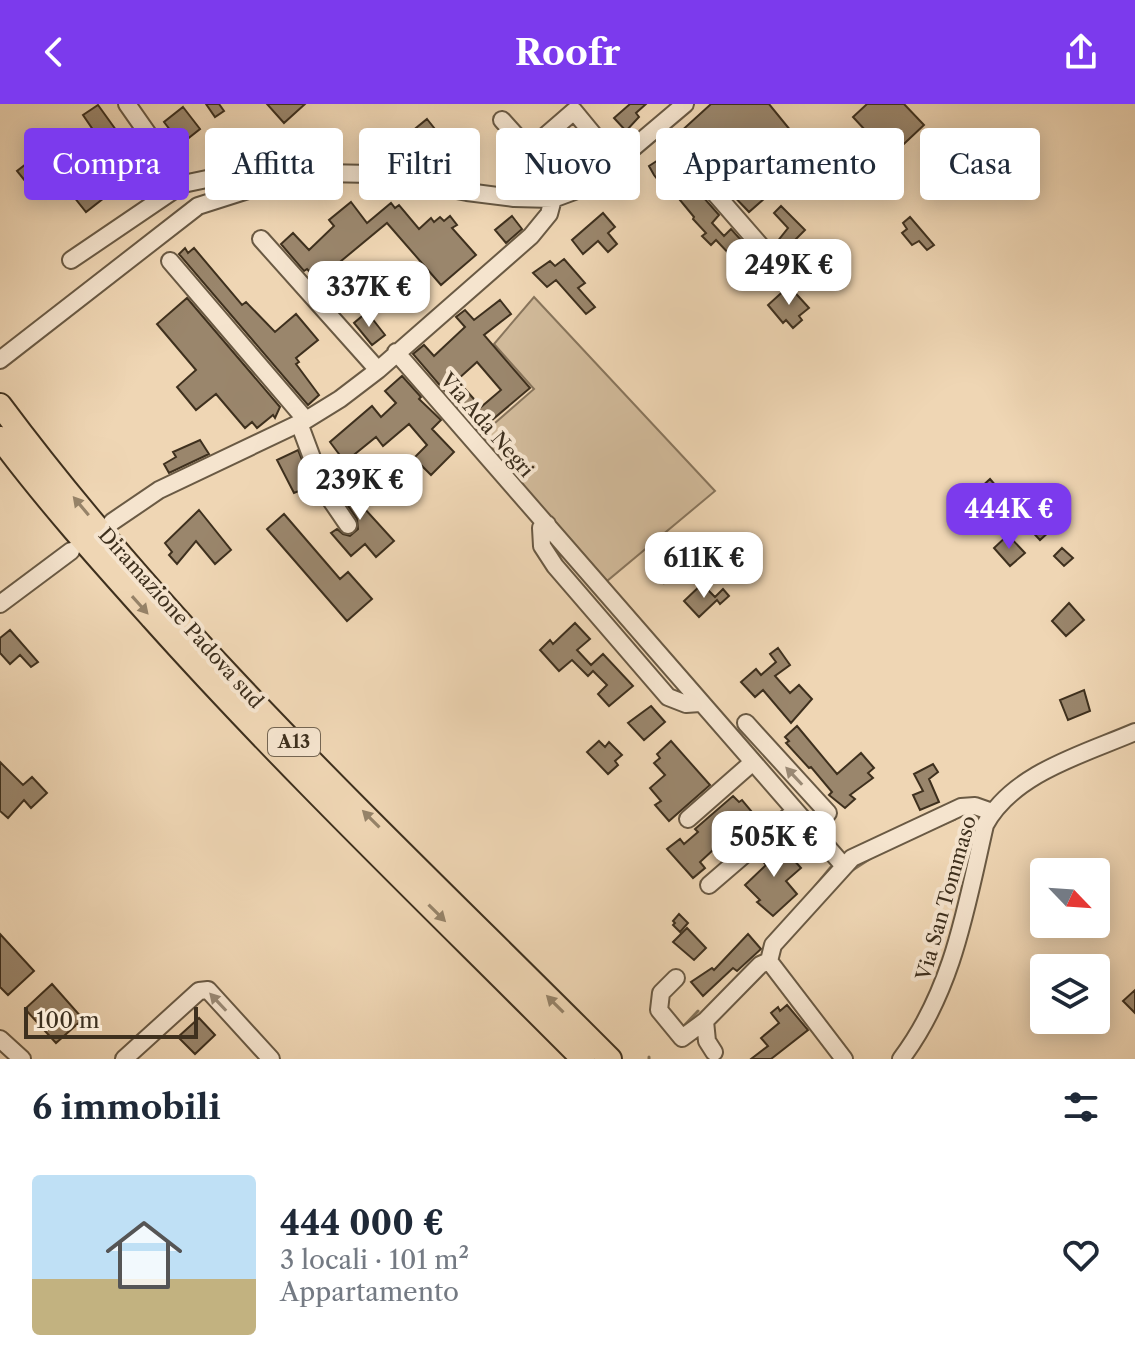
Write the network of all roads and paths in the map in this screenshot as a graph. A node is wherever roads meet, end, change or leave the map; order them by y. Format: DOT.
graph roads {
  1 [pos="127,104"];
  2 [pos="685,104"];
  3 [pos="502,120"];
  4 [pos="144,128"];
  5 [pos="509,128"];
  6 [pos="554,128"];
  7 [pos="588,128"];
  8 [pos="658,128"];
  9 [pos="656,130"];
  10 [pos="640,143"];
  11 [pos="343,173"];
  12 [pos="496,196"];
  13 [pos="159,200"];
  14 [pos="217,200"];
  15 [pos="553,200"];
  16 [pos="721,200"];
  17 [pos="261,239"];
  18 [pos="766,252"];
  19 [pos="71,260"];
  20 [pos="170,261"];
  21 [pos="396,352"];
  22 [pos="0,360"];
  23 [pos="378,370"];
  24 [pos="0,405"];
  25 [pos="302,421"];
  26 [pos="0,438"];
  27 [pos="112,522"];
  28 [pos="348,525"];
  29 [pos="71,551"];
  30 [pos="0,604"];
  31 [pos="759,712"];
  32 [pos="746,723"];
  33 [pos="1135,732"];
  34 [pos="729,736"];
  35 [pos="753,762"];
  36 [pos="795,811"];
  37 [pos="992,812"];
  38 [pos="688,819"];
  39 [pos="810,827"];
  40 [pos="843,865"];
  41 [pos="709,885"];
  42 [pos="769,961"];
  43 [pos="676,978"];
  44 [pos="705,1021"];
  45 [pos="0,1039"];
  46 [pos="714,1052"];
  47 [pos="22,1059"];
  48 [pos="124,1059"];
  49 [pos="271,1059"];
  50 [pos="583,1059"];
  51 [pos="610,1059"];
  52 [pos="844,1059"];
  53 [pos="901,1059"];
  1 -- 4 [label="street"];
  2 -- 8 [label="street"];
  3 -- 5 [label="street"];
  6 -- 7 [label="street"];
  9 -- 10 [label="street"];
  11 -- 12 [label="street"];
  13 -- 19 [label="street"];
  14 -- 22 [label="street"];
  15 -- 21 [label="street"];
  16 -- 18 [label="street"];
  17 -- 23 [label="street"];
  20 -- 25 [label="street"];
  21 -- 23 [label="street"];
  21 -- 34 [label="street, Via Ada Negri"];
  23 -- 25 [label="street"];
  51 -- 24 [label="highway, Diramazione Padova sud / A13, one-way"];
  25 -- 27 [label="street"];
  25 -- 28 [label="street"];
  26 -- 50 [label="highway, Diramazione Padova sud / A13, one-way"];
  29 -- 30 [label="street"];
  31 -- 32 [label="street"];
  32 -- 34 [label="street"];
  39 -- 32 [label="street, one-way"];
  33 -- 37 [label="street, Via San Tommaso"];
  34 -- 35 [label="street, Via Ada Negri"];
  35 -- 36 [label="street, Via Ada Negri"];
  35 -- 38 [label="street"];
  36 -- 39 [label="street, Via Ada Negri"];
  36 -- 41 [label="street"];
  37 -- 40 [label="street"];
  37 -- 53 [label="street, Via San Tommaso"];
  39 -- 40 [label="street, Via Ada Negri"];
  40 -- 42 [label="street"];
  42 -- 44 [label="street"];
  42 -- 52 [label="street"];
  43 -- 44 [label="street"];
  44 -- 46 [label="street"];
  45 -- 47 [label="street"];
  49 -- 48 [label="street, one-way"];
}
